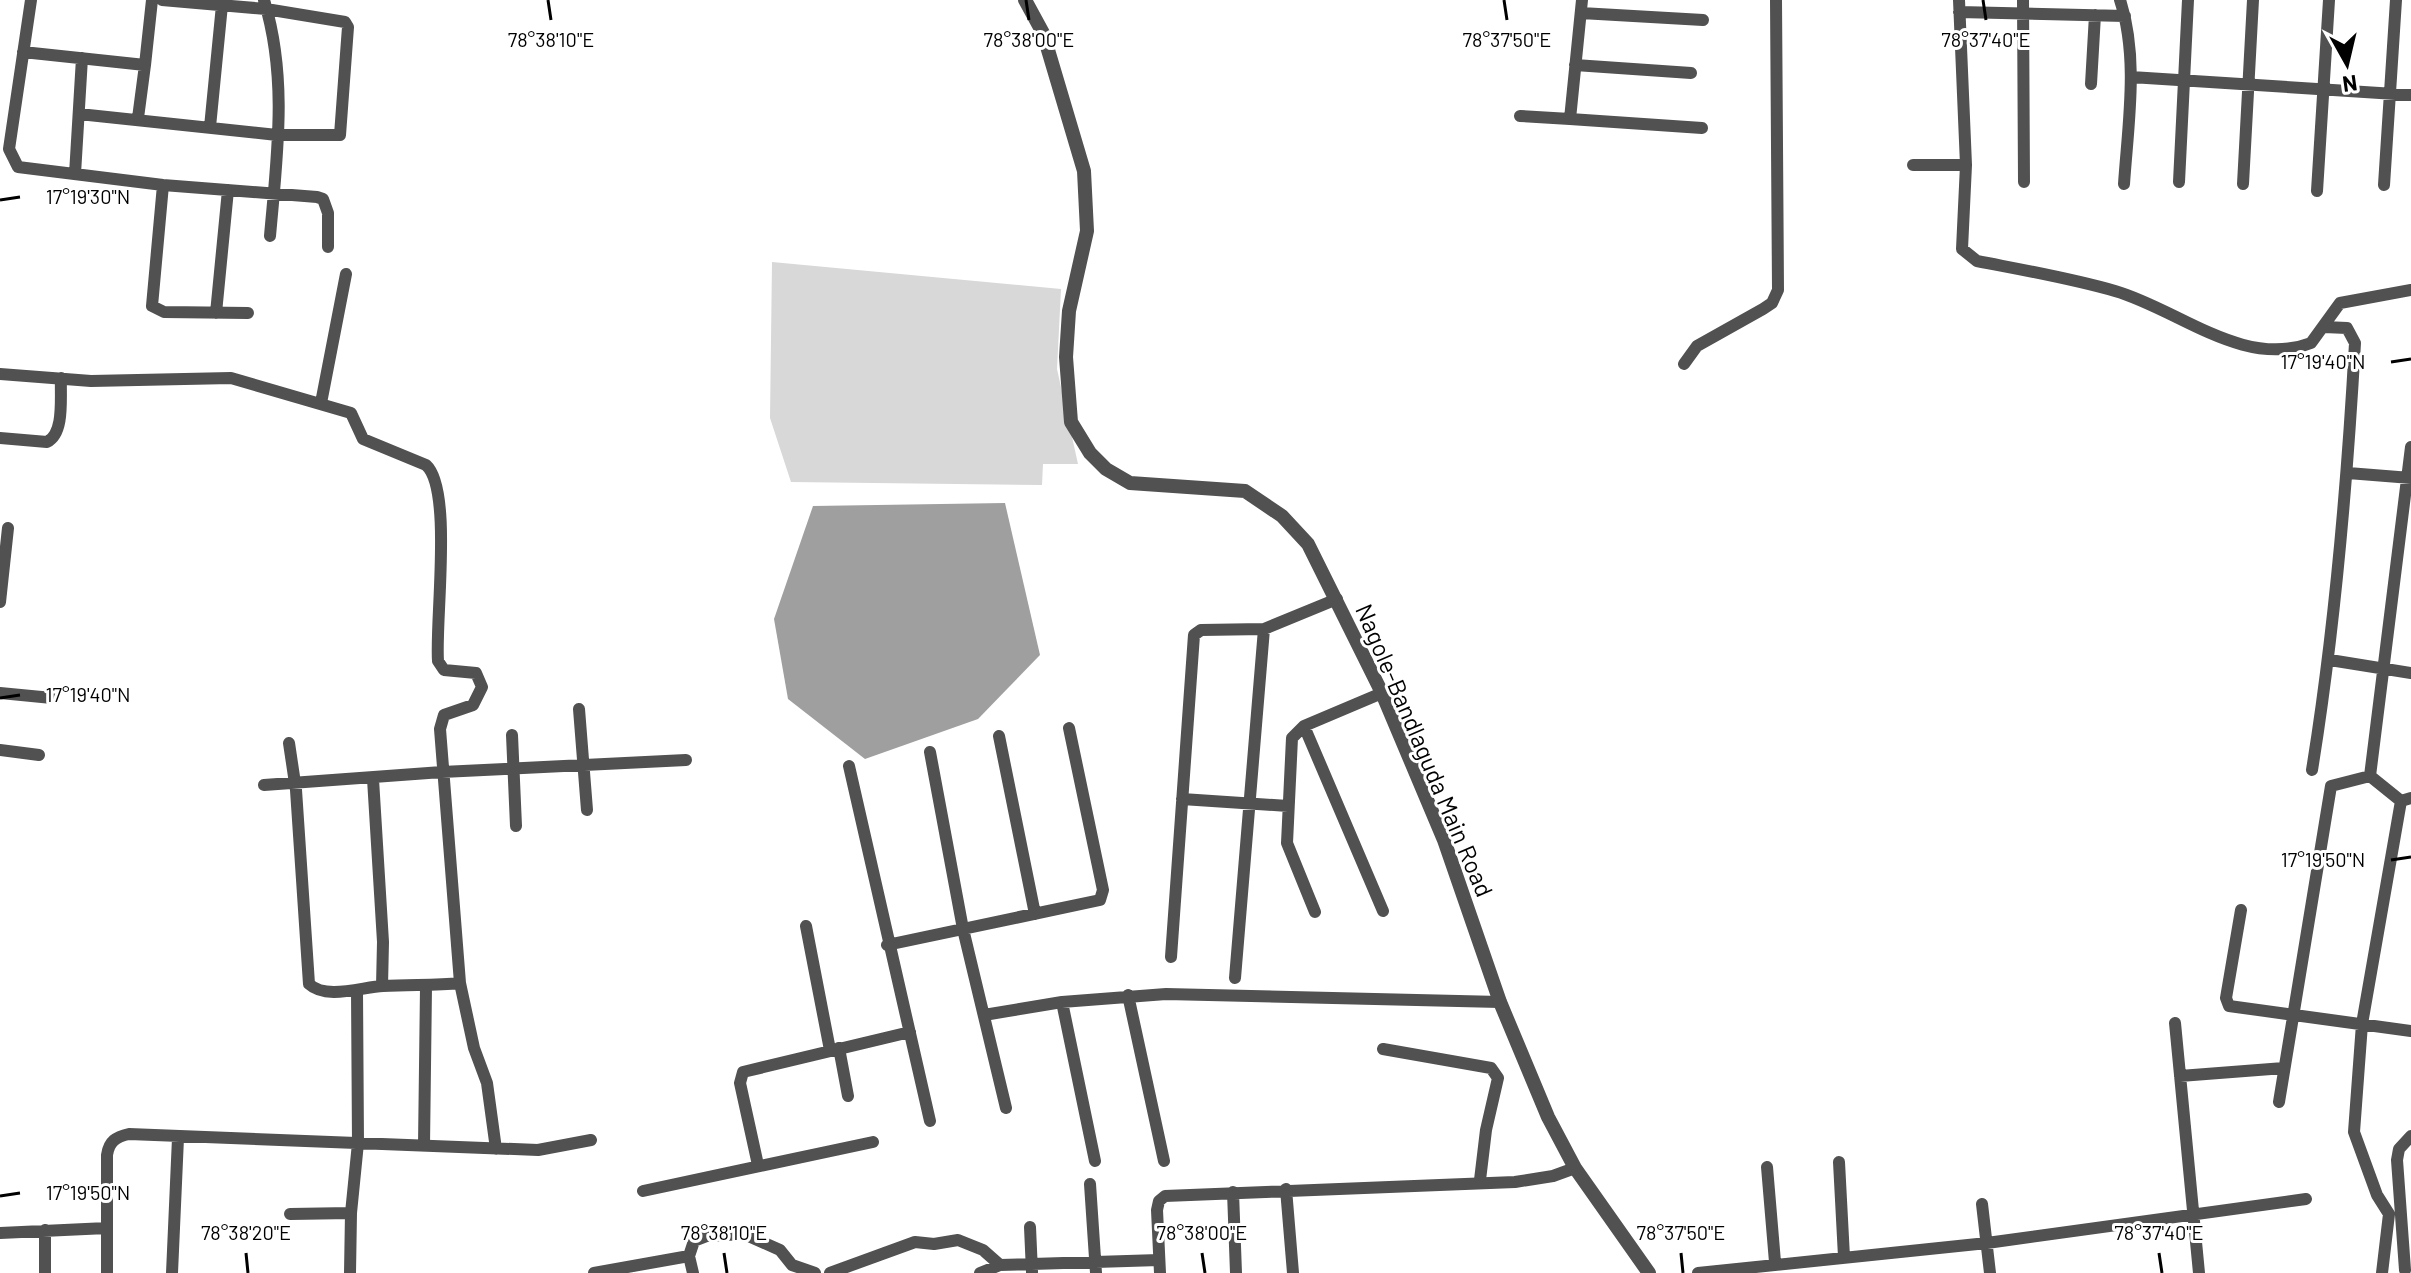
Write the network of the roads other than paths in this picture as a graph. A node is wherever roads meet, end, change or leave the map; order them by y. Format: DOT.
graph roads {
  1 [pos="31,0"];
  2 [pos="152,0"];
  3 [pos="162,0"];
  4 [pos="1025,0"];
  5 [pos="1776,0"];
  6 [pos="2085,0"];
  7 [pos="2120,0"];
  8 [pos="2188,0"];
  9 [pos="2253,0"];
  10 [pos="2329,0"];
  11 [pos="2396,0"];
  12 [pos="265,4"];
  13 [pos="222,5"];
  14 [pos="1959,6"];
  15 [pos="1582,7"];
  16 [pos="2023,7"];
  17 [pos="2090,14"];
  18 [pos="2125,16"];
  19 [pos="1703,20"];
  20 [pos="23,52"];
  21 [pos="82,58"];
  22 [pos="145,65"];
  23 [pos="1575,65"];
  24 [pos="1691,73"];
  25 [pos="2131,77"];
  26 [pos="2184,80"];
  27 [pos="2248,83"];
  28 [pos="2091,84"];
  29 [pos="2323,89"];
  30 [pos="2390,93"];
  31 [pos="2411,95"];
  32 [pos="79,114"];
  33 [pos="1520,116"];
  34 [pos="138,118"];
  35 [pos="1570,119"];
  36 [pos="210,127"];
  37 [pos="1702,128"];
  38 [pos="277,135"];
  39 [pos="1913,165"];
  40 [pos="1966,165"];
  41 [pos="75,174"];
  42 [pos="2024,182"];
  43 [pos="2179,182"];
  44 [pos="2124,184"];
  45 [pos="2243,184"];
  46 [pos="163,185"];
  47 [pos="2384,185"];
  48 [pos="228,190"];
  49 [pos="2317,191"];
  50 [pos="274,194"];
  51 [pos="270,236"];
  52 [pos="328,247"];
  53 [pos="346,274"];
  54 [pos="2411,290"];
  55 [pos="216,313"];
  56 [pos="248,313"];
  57 [pos="2324,327"];
  58 [pos="1684,364"];
  59 [pos="0,374"];
  60 [pos="61,378"];
  61 [pos="321,403"];
  62 [pos="0,438"];
  63 [pos="2411,447"];
  64 [pos="2348,473"];
  65 [pos="2409,478"];
  66 [pos="8,528"];
  67 [pos="1337,599"];
  68 [pos="0,602"];
  69 [pos="1264,629"];
  70 [pos="2330,660"];
  71 [pos="2384,669"];
  72 [pos="2411,673"];
  73 [pos="0,693"];
  74 [pos="1382,693"];
  75 [pos="52,698"];
  76 [pos="579,709"];
  77 [pos="1304,726"];
  78 [pos="1069,728"];
  79 [pos="512,735"];
  80 [pos="999,736"];
  81 [pos="289,743"];
  82 [pos="0,750"];
  83 [pos="930,752"];
  84 [pos="39,755"];
  85 [pos="686,760"];
  86 [pos="582,766"];
  87 [pos="849,766"];
  88 [pos="513,770"];
  89 [pos="2312,770"];
  90 [pos="442,772"];
  91 [pos="2370,776"];
  92 [pos="373,779"];
  93 [pos="294,783"];
  94 [pos="264,785"];
  95 [pos="1182,799"];
  96 [pos="2406,800"];
  97 [pos="1249,804"];
  98 [pos="1288,806"];
  99 [pos="587,810"];
  100 [pos="516,826"];
  101 [pos="2241,910"];
  102 [pos="1383,911"];
  103 [pos="1315,912"];
  104 [pos="1035,914"];
  105 [pos="806,926"];
  106 [pos="963,929"];
  107 [pos="887,945"];
  108 [pos="1171,957"];
  109 [pos="1235,978"];
  110 [pos="460,983"];
  111 [pos="382,986"];
  112 [pos="426,987"];
  113 [pos="357,991"];
  114 [pos="1128,995"];
  115 [pos="1062,1002"];
  116 [pos="1500,1002"];
  117 [pos="984,1015"];
  118 [pos="2292,1015"];
  119 [pos="2175,1023"];
  120 [pos="2362,1024"];
  121 [pos="2411,1031"];
  122 [pos="910,1032"];
  123 [pos="835,1049"];
  124 [pos="1383,1049"];
  125 [pos="2284,1068"];
  126 [pos="2180,1076"];
  127 [pos="848,1096"];
  128 [pos="2279,1102"];
  129 [pos="1006,1108"];
  130 [pos="930,1121"];
  131 [pos="2411,1136"];
  132 [pos="178,1138"];
  133 [pos="591,1140"];
  134 [pos="873,1142"];
  135 [pos="358,1143"];
  136 [pos="424,1146"];
  137 [pos="496,1149"];
  138 [pos="1095,1161"];
  139 [pos="1164,1161"];
  140 [pos="1839,1162"];
  141 [pos="758,1165"];
  142 [pos="1767,1167"];
  143 [pos="1575,1168"];
  144 [pos="1480,1180"];
  145 [pos="1090,1184"];
  146 [pos="2399,1184"];
  147 [pos="1286,1189"];
  148 [pos="643,1191"];
  149 [pos="1233,1192"];
  150 [pos="2306,1199"];
  151 [pos="1982,1204"];
  152 [pos="351,1213"];
  153 [pos="290,1214"];
  154 [pos="2192,1214"];
  155 [pos="2389,1216"];
  156 [pos="1030,1227"];
  157 [pos="107,1228"];
  158 [pos="45,1230"];
  159 [pos="0,1233"];
  160 [pos="1987,1243"];
  161 [pos="689,1256"];
  162 [pos="1844,1257"];
  163 [pos="1775,1262"];
  164 [pos="1000,1265"];
  165 [pos="1159,1266"];
  166 [pos="1095,1268"];
  167 [pos="1032,1269"];
  168 [pos="2408,1270"];
  169 [pos="45,1273"];
  170 [pos="107,1273"];
  171 [pos="172,1273"];
  172 [pos="350,1273"];
  173 [pos="594,1273"];
  174 [pos="693,1273"];
  175 [pos="815,1273"];
  176 [pos="830,1273"];
  177 [pos="980,1273"];
  178 [pos="1236,1273"];
  179 [pos="1293,1273"];
  180 [pos="1649,1273"];
  181 [pos="1698,1273"];
  182 [pos="1990,1273"];
  183 [pos="2199,1273"];
  184 [pos="2381,1273"];
  1 -- 20 [label="street"];
  2 -- 22 [label="street"];
  3 -- 13 [label="street"];
  4 -- 67 [label="street, Nagole-Bandlaguda Main Road"];
  5 -- 58 [label="street"];
  6 -- 17 [label="street"];
  7 -- 18 [label="street"];
  8 -- 26 [label="street"];
  9 -- 27 [label="street"];
  10 -- 29 [label="street"];
  11 -- 30 [label="street"];
  12 -- 13 [label="street"];
  12 -- 38 [label="street"];
  12 -- 38 [label="street"];
  13 -- 36 [label="street"];
  14 -- 16 [label="street"];
  14 -- 40 [label="street"];
  15 -- 19 [label="street"];
  15 -- 23 [label="street"];
  16 -- 17 [label="street"];
  16 -- 42 [label="street"];
  17 -- 18 [label="street"];
  17 -- 28 [label="street"];
  18 -- 25 [label="street"];
  20 -- 21 [label="street"];
  20 -- 41 [label="street"];
  21 -- 22 [label="street"];
  21 -- 32 [label="street"];
  22 -- 34 [label="street"];
  23 -- 24 [label="street"];
  23 -- 35 [label="street"];
  25 -- 26 [label="street"];
  25 -- 44 [label="street"];
  26 -- 27 [label="street"];
  26 -- 43 [label="street"];
  27 -- 29 [label="street"];
  27 -- 45 [label="street"];
  29 -- 30 [label="street"];
  29 -- 49 [label="street"];
  30 -- 31 [label="street"];
  30 -- 47 [label="street"];
  32 -- 34 [label="street"];
  32 -- 41 [label="street"];
  33 -- 35 [label="street"];
  34 -- 36 [label="street"];
  35 -- 37 [label="street"];
  36 -- 38 [label="street"];
  38 -- 50 [label="street"];
  39 -- 40 [label="street"];
  40 -- 57 [label="street"];
  41 -- 46 [label="street"];
  46 -- 48 [label="street"];
  46 -- 55 [label="street"];
  48 -- 50 [label="street"];
  48 -- 55 [label="street"];
  50 -- 51 [label="street"];
  50 -- 52 [label="street"];
  53 -- 61 [label="street"];
  54 -- 57 [label="street"];
  55 -- 56 [label="street"];
  57 -- 64 [label="street"];
  59 -- 60 [label="street"];
  60 -- 61 [label="street"];
  60 -- 62 [label="street"];
  61 -- 90 [label="street"];
  63 -- 65 [label="street"];
  64 -- 65 [label="street"];
  64 -- 70 [label="street"];
  65 -- 71 [label="street"];
  66 -- 68 [label="street"];
  67 -- 69 [label="street"];
  67 -- 74 [label="street, Nagole-Bandlaguda Main Road"];
  69 -- 95 [label="street"];
  69 -- 97 [label="street"];
  70 -- 71 [label="street"];
  70 -- 89 [label="street"];
  71 -- 72 [label="street"];
  71 -- 91 [label="street"];
  73 -- 75 [label="street"];
  74 -- 77 [label="street"];
  74 -- 116 [label="street, Nagole-Bandlaguda Main Road"];
  76 -- 86 [label="street"];
  77 -- 98 [label="street"];
  77 -- 102 [label="street"];
  78 -- 104 [label="street"];
  79 -- 88 [label="street"];
  80 -- 104 [label="street"];
  81 -- 93 [label="street"];
  82 -- 84 [label="street"];
  83 -- 106 [label="street"];
  85 -- 86 [label="street"];
  86 -- 88 [label="street"];
  86 -- 99 [label="street"];
  87 -- 107 [label="street"];
  88 -- 90 [label="street"];
  88 -- 100 [label="street"];
  90 -- 92 [label="street"];
  90 -- 110 [label="street"];
  91 -- 96 [label="street"];
  91 -- 118 [label="street"];
  92 -- 93 [label="street"];
  92 -- 111 [label="street"];
  93 -- 94 [label="street"];
  93 -- 113 [label="street"];
  95 -- 97 [label="street"];
  95 -- 108 [label="street"];
  96 -- 120 [label="street"];
  97 -- 98 [label="street"];
  97 -- 109 [label="street"];
  98 -- 103 [label="street"];
  101 -- 118 [label="street"];
  104 -- 106 [label="street"];
  105 -- 123 [label="street"];
  106 -- 107 [label="street"];
  106 -- 117 [label="street"];
  107 -- 122 [label="street"];
  110 -- 112 [label="street"];
  110 -- 137 [label="street"];
  111 -- 112 [label="street"];
  111 -- 113 [label="street"];
  112 -- 136 [label="street"];
  113 -- 135 [label="street"];
  114 -- 115 [label="street"];
  114 -- 116 [label="street"];
  114 -- 139 [label="street"];
  115 -- 117 [label="street"];
  115 -- 138 [label="street"];
  116 -- 143 [label="street, Nagole-Bandlaguda Main Road"];
  117 -- 129 [label="street"];
  118 -- 120 [label="street"];
  118 -- 125 [label="street"];
  119 -- 126 [label="street"];
  120 -- 121 [label="street"];
  120 -- 155 [label="street"];
  122 -- 123 [label="street"];
  122 -- 130 [label="street"];
  123 -- 127 [label="street"];
  123 -- 141 [label="street"];
  124 -- 144 [label="street"];
  125 -- 126 [label="street"];
  125 -- 128 [label="street"];
  126 -- 154 [label="street"];
  131 -- 146 [label="street"];
  132 -- 135 [label="street"];
  132 -- 157 [label="street"];
  132 -- 171 [label="street"];
  133 -- 137 [label="street"];
  134 -- 141 [label="street"];
  135 -- 136 [label="street"];
  135 -- 152 [label="street"];
  136 -- 137 [label="street"];
  140 -- 162 [label="street"];
  141 -- 148 [label="street"];
  142 -- 163 [label="street"];
  143 -- 144 [label="street"];
  143 -- 180 [label="street, Nagole-Bandlaguda Main Road"];
  144 -- 147 [label="street"];
  145 -- 166 [label="street"];
  146 -- 155 [label="street"];
  146 -- 168 [label="street"];
  147 -- 149 [label="street"];
  147 -- 179 [label="street"];
  149 -- 165 [label="street"];
  149 -- 178 [label="street"];
  150 -- 154 [label="street"];
  151 -- 160 [label="street"];
  152 -- 153 [label="street"];
  152 -- 172 [label="street"];
  154 -- 160 [label="street"];
  154 -- 183 [label="street"];
  155 -- 184 [label="street"];
  156 -- 167 [label="street"];
  157 -- 158 [label="street"];
  157 -- 170 [label="street"];
  158 -- 159 [label="street"];
  158 -- 169 [label="street"];
  160 -- 162 [label="street"];
  160 -- 182 [label="street"];
  161 -- 173 [label="street"];
  161 -- 174 [label="street"];
  161 -- 175 [label="street"];
  162 -- 163 [label="street"];
  163 -- 181 [label="street"];
  164 -- 167 [label="street"];
  164 -- 176 [label="street"];
  164 -- 177 [label="street"];
  165 -- 166 [label="street"];
  166 -- 167 [label="street"];
  168 -- 184 [label="street"];
}
